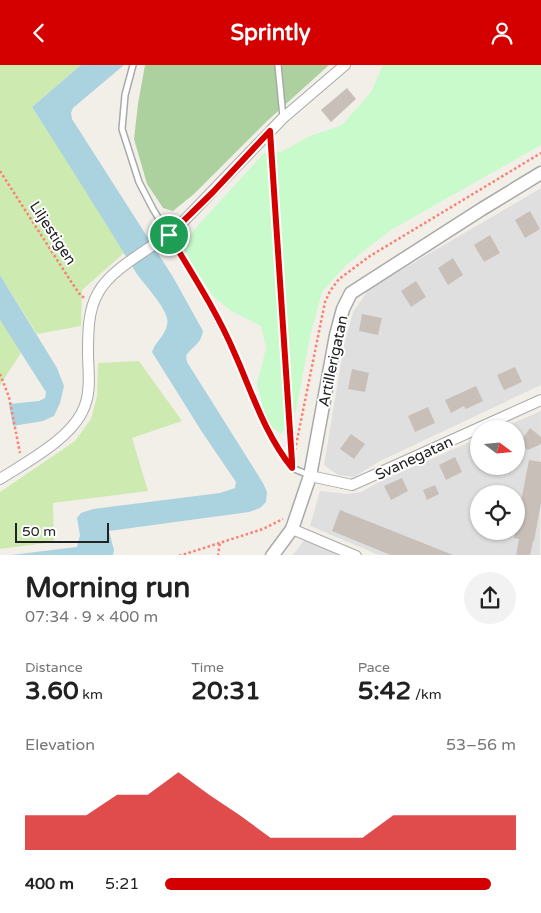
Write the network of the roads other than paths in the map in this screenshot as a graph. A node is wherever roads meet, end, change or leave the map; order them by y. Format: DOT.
graph roads {
  1 [pos="133,65"];
  2 [pos="278,65"];
  3 [pos="345,65"];
  4 [pos="283,118"];
  5 [pos="541,173"];
  6 [pos="169,235"];
  7 [pos="541,400"];
  8 [pos="310,476"];
  9 [pos="0,479"];
  10 [pos="292,529"];
  11 [pos="272,555"];
  12 [pos="356,555"];
  1 -- 6 [label="lane"];
  2 -- 4 [label="lane"];
  3 -- 4 [label="street"];
  4 -- 6 [label="street"];
  5 -- 8 [label="street, Artillerigatan"];
  6 -- 8 [label="lane"];
  6 -- 9 [label="street"];
  7 -- 8 [label="street, Svanegatan"];
  8 -- 10 [label="street, Artillerigatan"];
  10 -- 11 [label="street, Artillerigatan"];
  10 -- 12 [label="street"];
}
